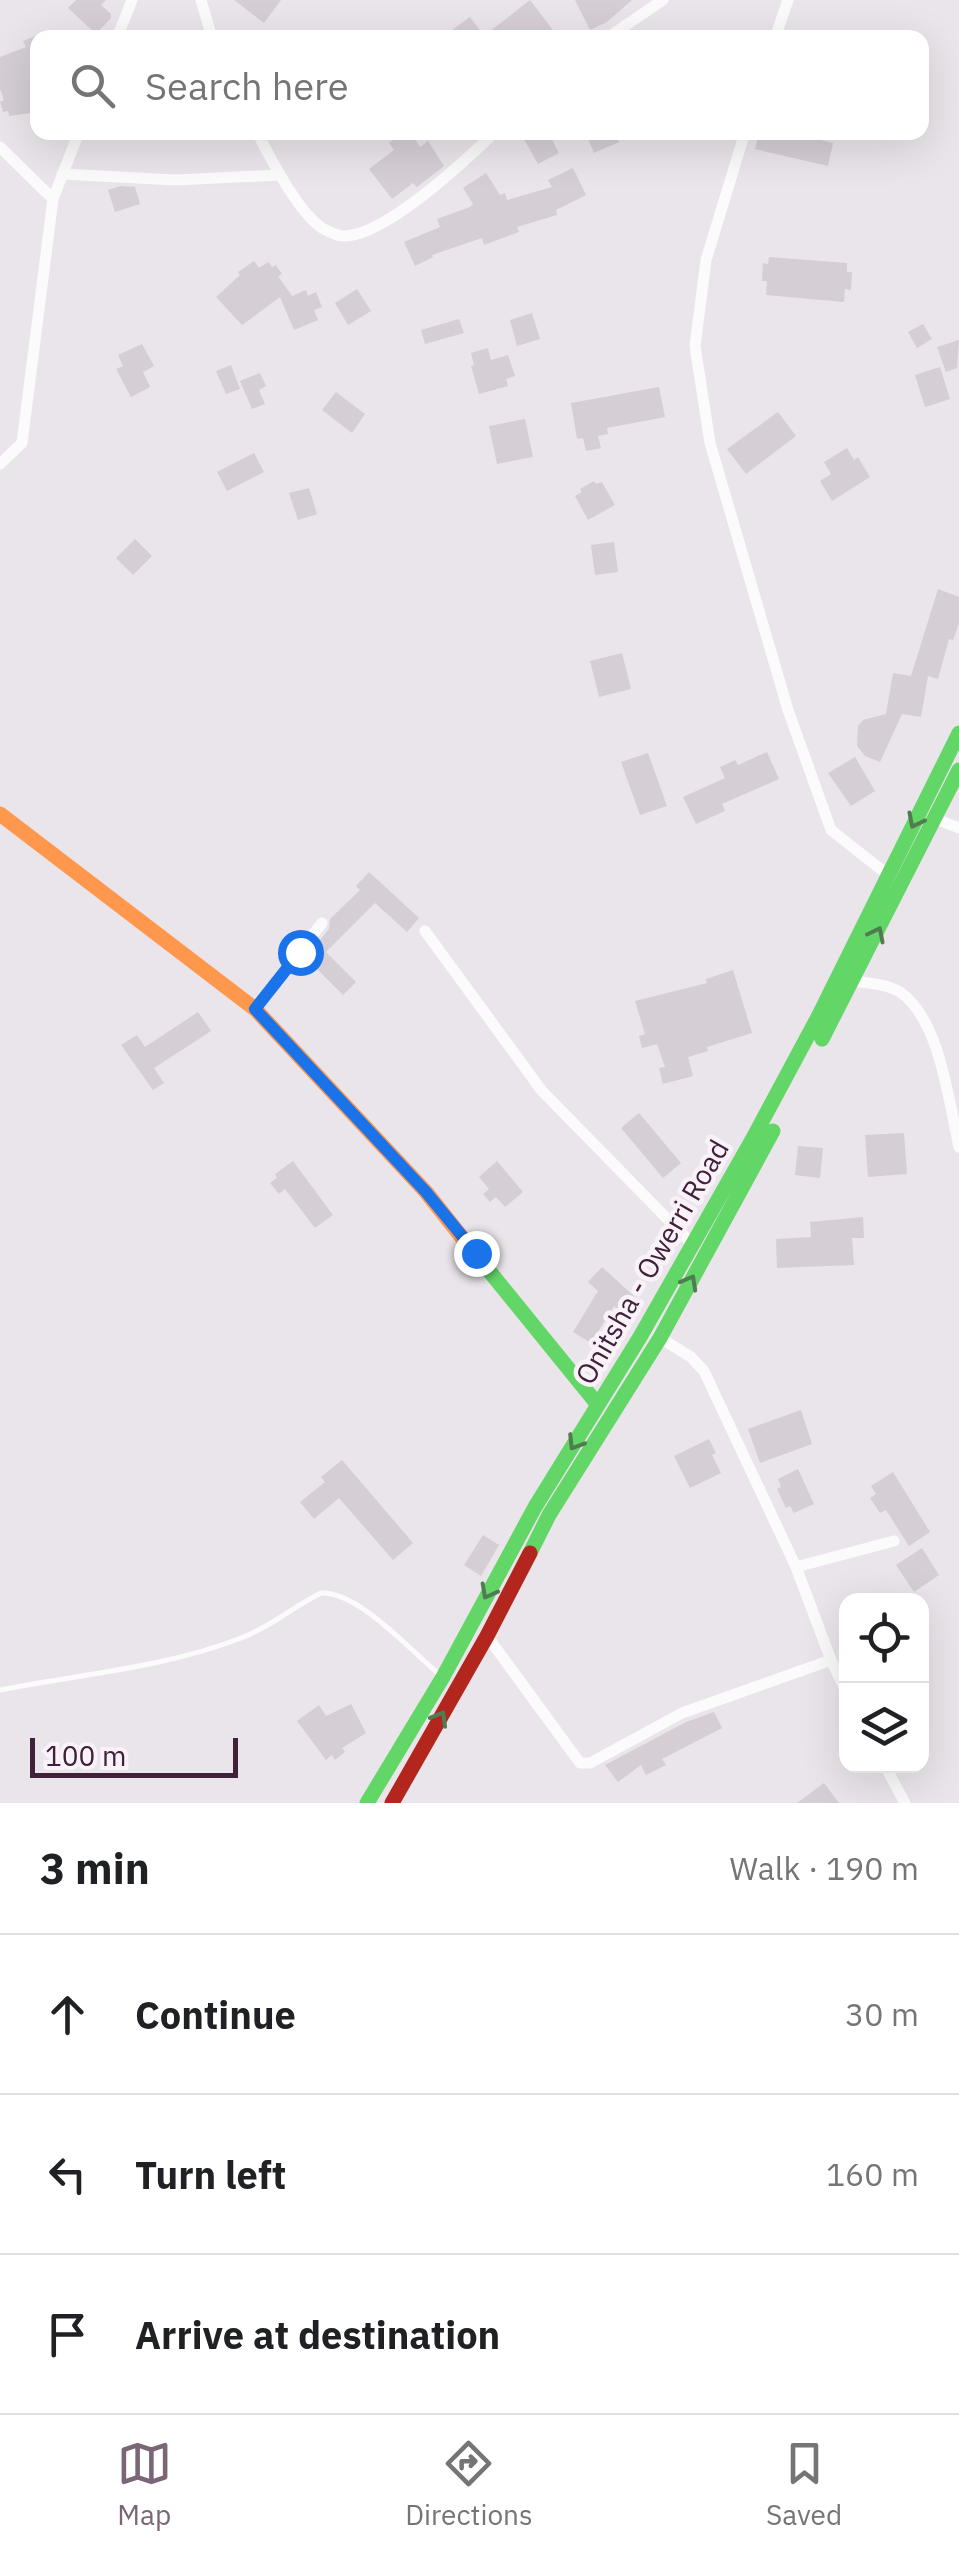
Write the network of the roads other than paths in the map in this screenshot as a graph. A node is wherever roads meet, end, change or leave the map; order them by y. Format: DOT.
graph roads {
  1 [pos="132,0"];
  2 [pos="201,0"];
  3 [pos="663,0"];
  4 [pos="788,0"];
  5 [pos="120,30"];
  6 [pos="210,30"];
  7 [pos="619,30"];
  8 [pos="778,30"];
  9 [pos="75,140"];
  10 [pos="261,140"];
  11 [pos="486,140"];
  12 [pos="742,140"];
  13 [pos="0,147"];
  14 [pos="62,174"];
  15 [pos="278,175"];
  16 [pos="54,199"];
  17 [pos="0,464"];
  18 [pos="959,734"];
  19 [pos="959,770"];
  20 [pos="0,814"];
  21 [pos="936,819"];
  22 [pos="959,828"];
  23 [pos="888,876"];
  24 [pos="322,923"];
  25 [pos="424,932"];
  26 [pos="853,980"];
  27 [pos="255,1009"];
  28 [pos="959,1147"];
  29 [pos="692,1245"];
  30 [pos="660,1338"];
  31 [pos="598,1405"];
  32 [pos="894,1540"];
  33 [pos="796,1567"];
  34 [pos="487,1636"];
  35 [pos="831,1660"];
  36 [pos="442,1677"];
  37 [pos="842,1683"];
  38 [pos="0,1690"];
  39 [pos="889,1773"];
  40 [pos="367,1803"];
  41 [pos="392,1803"];
  42 [pos="905,1803"];
  1 -- 5 [label="street"];
  2 -- 6 [label="street"];
  3 -- 7 [label="street"];
  4 -- 8 [label="street"];
  9 -- 14 [label="street"];
  10 -- 15 [label="street"];
  11 -- 15 [label="street"];
  12 -- 23 [label="street"];
  13 -- 16 [label="street"];
  14 -- 15 [label="street"];
  14 -- 16 [label="street"];
  16 -- 17 [label="street"];
  18 -- 23 [label="main road, Onitsha - Owerri Road, one-way"];
  19 -- 21 [label="main road, Onitsha - Owerri Road"];
  20 -- 27 [label="main road"];
  21 -- 22 [label="street"];
  26 -- 21 [label="main road, Onitsha - Owerri Road, one-way"];
  23 -- 29 [label="main road, Onitsha - Owerri Road"];
  24 -- 27 [label="street"];
  25 -- 29 [label="street"];
  26 -- 28 [label="street"];
  30 -- 26 [label="main road, Onitsha - Owerri Road, one-way"];
  27 -- 31 [label="main road"];
  29 -- 31 [label="main road, Onitsha - Owerri Road"];
  30 -- 33 [label="street"];
  30 -- 34 [label="main road, Onitsha - Owerri Road"];
  31 -- 36 [label="main road, Onitsha - Owerri Road, one-way"];
  32 -- 33 [label="street"];
  33 -- 35 [label="street"];
  34 -- 35 [label="street"];
  41 -- 34 [label="main road, Onitsha - Owerri Road, one-way"];
  35 -- 37 [label="street"];
  36 -- 38 [label="lane"];
  36 -- 40 [label="main road, Onitsha - Owerri Road"];
  39 -- 42 [label="street"];
}
